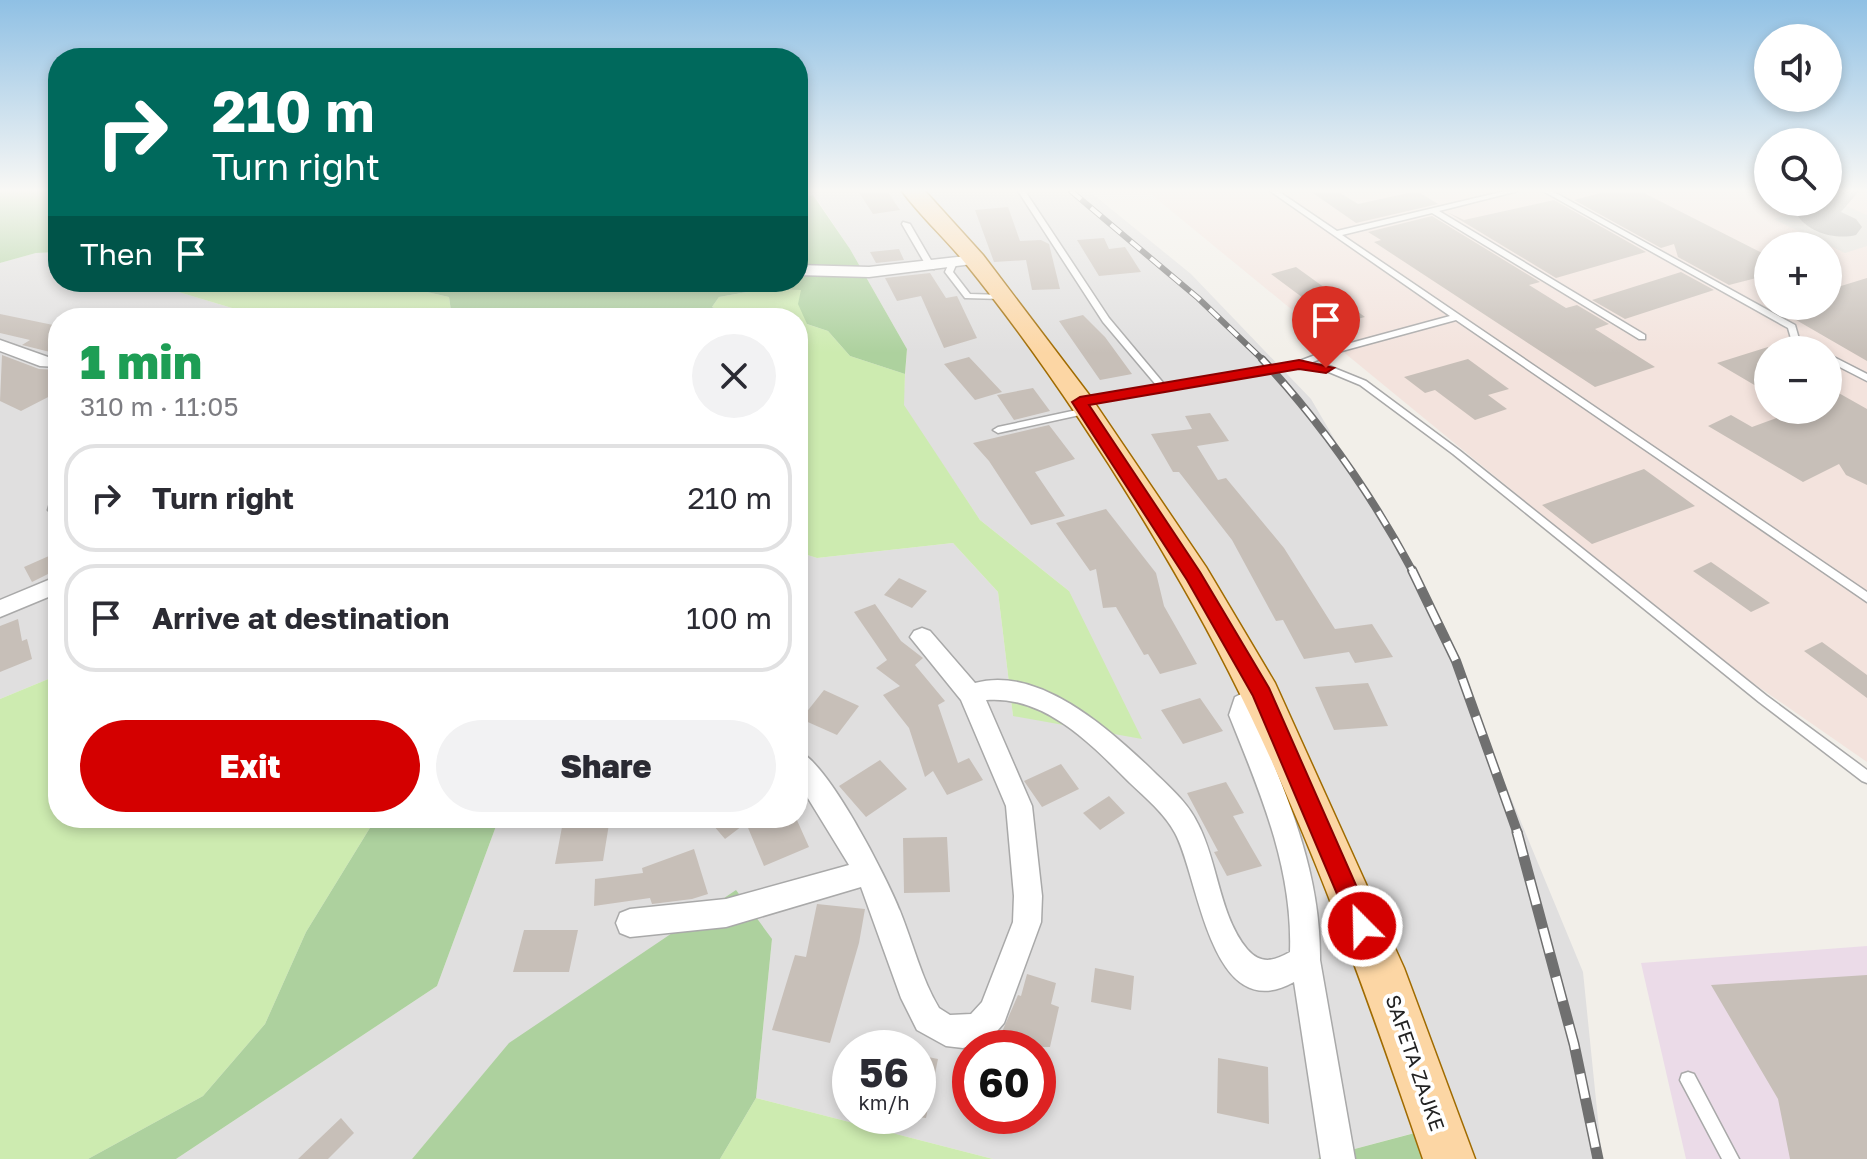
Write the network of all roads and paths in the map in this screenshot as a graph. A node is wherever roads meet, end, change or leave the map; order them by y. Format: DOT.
graph roads {
  1 [pos="918,245"];
  2 [pos="951,245"];
  3 [pos="1057,245"];
  4 [pos="1352,245"];
  5 [pos="1490,245"];
  6 [pos="1644,245"];
  7 [pos="963,263"];
  8 [pos="931,267"];
  9 [pos="808,270"];
  10 [pos="1454,318"];
  11 [pos="1794,336"];
  12 [pos="1642,337"];
  13 [pos="0,345"];
  14 [pos="48,362"];
  15 [pos="1299,364"];
  16 [pos="1842,365"];
  17 [pos="1867,378"];
  18 [pos="1163,388"];
  19 [pos="1083,406"];
  20 [pos="998,430"];
  21 [pos="48,588"];
  22 [pos="1867,598"];
  23 [pos="0,609"];
  24 [pos="922,637"];
  25 [pos="1262,694"];
  26 [pos="971,695"];
  27 [pos="808,775"];
  28 [pos="1867,777"];
  29 [pos="868,872"];
  30 [pos="630,923"];
  31 [pos="1305,960"];
  32 [pos="1688,1080"];
  33 [pos="1338,1159"];
  34 [pos="1449,1159"];
  35 [pos="1731,1159"];
  1 -- 8 [label="lane"];
  2 -- 7 [label="main road, SAFETA ZAJKE"];
  3 -- 18 [label="lane"];
  4 -- 10 [label="lane"];
  5 -- 12 [label="lane"];
  6 -- 11 [label="lane"];
  7 -- 8 [label="street"];
  7 -- 19 [label="main road, SAFETA ZAJKE"];
  8 -- 9 [label="street"];
  10 -- 15 [label="lane"];
  10 -- 22 [label="lane"];
  13 -- 14 [label="street"];
  15 -- 18 [label="lane"];
  15 -- 28 [label="lane"];
  16 -- 17 [label="lane"];
  18 -- 19 [label="lane"];
  19 -- 20 [label="lane"];
  19 -- 25 [label="main road, SAFETA ZAJKE"];
  21 -- 23 [label="street"];
  24 -- 26 [label="street"];
  25 -- 31 [label="street"];
  25 -- 34 [label="main road, SAFETA ZAJKE"];
  26 -- 29 [label="street"];
  26 -- 31 [label="street"];
  27 -- 29 [label="street"];
  29 -- 30 [label="street"];
  31 -- 33 [label="street"];
  32 -- 35 [label="lane"];
}
